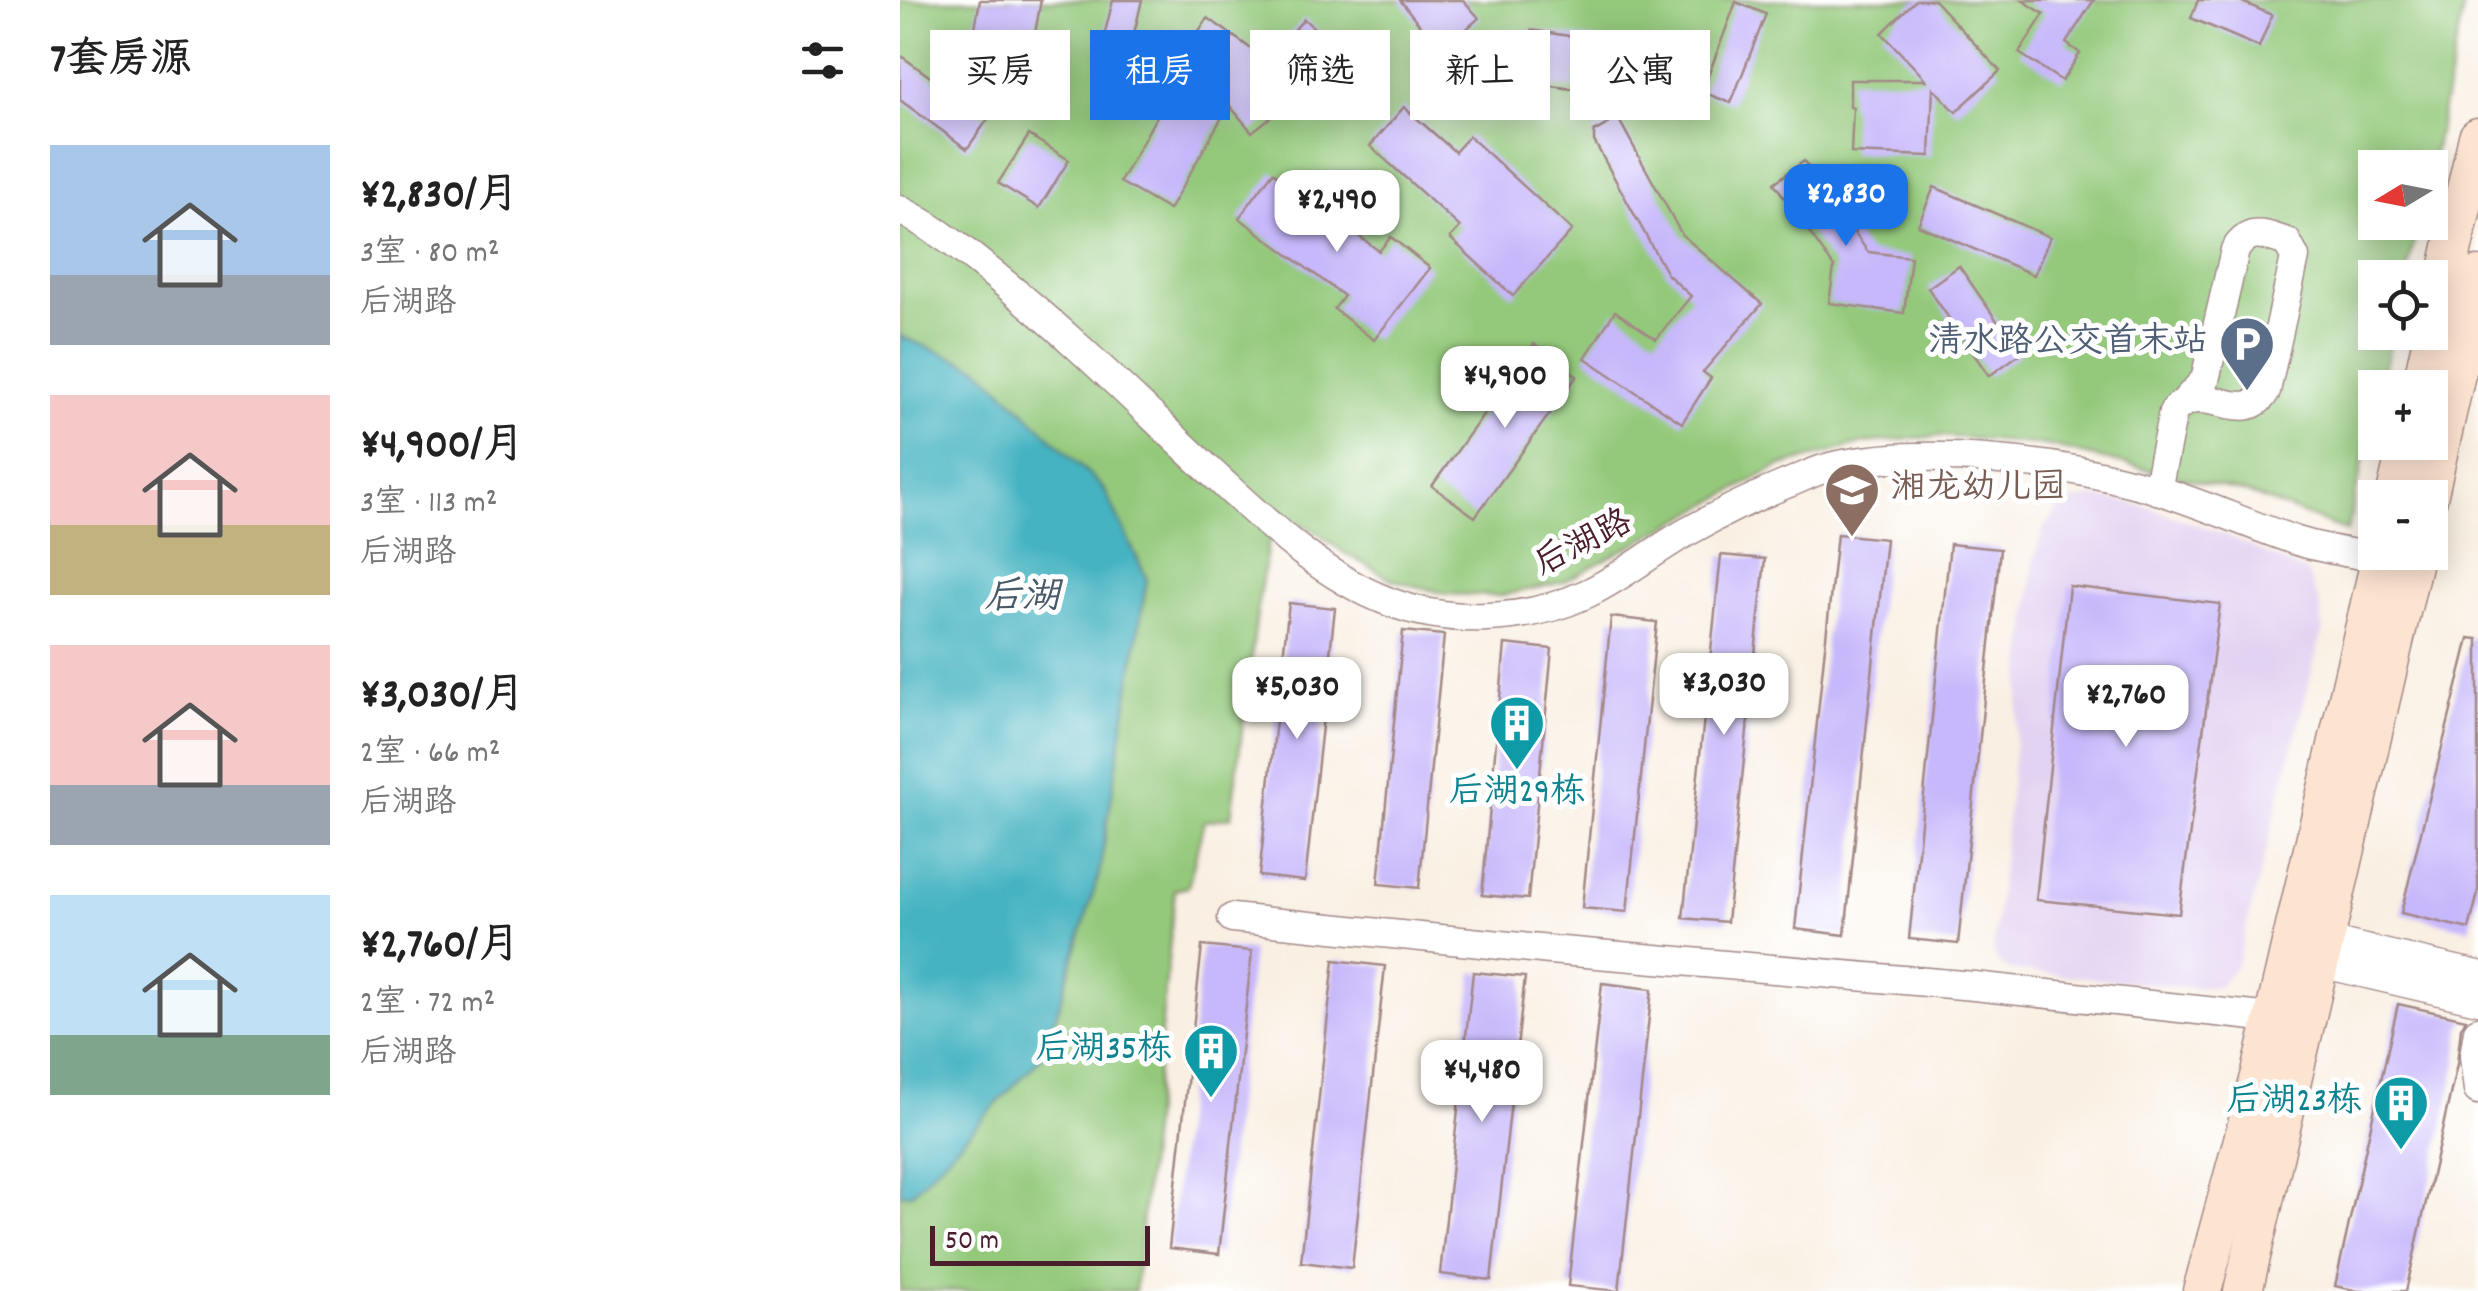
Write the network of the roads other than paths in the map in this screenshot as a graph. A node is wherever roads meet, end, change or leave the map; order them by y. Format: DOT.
graph roads {
  1 [pos="2478,137"];
  2 [pos="900,210"];
  3 [pos="2478,276"];
  4 [pos="2426,370"];
  5 [pos="2187,399"];
  6 [pos="2432,480"];
  7 [pos="2156,490"];
  8 [pos="2358,551"];
  9 [pos="2395,570"];
  10 [pos="2396,570"];
  11 [pos="1232,918"];
  12 [pos="2323,952"];
  13 [pos="2478,975"];
  14 [pos="2478,1000"];
  15 [pos="2291,1020"];
  16 [pos="2478,1032"];
  17 [pos="2478,1090"];
  18 [pos="2202,1291"];
  19 [pos="2242,1291"];
  1 -- 4 [label="main road"];
  2 -- 7 [label="street, 后湖路"];
  3 -- 6 [label="main road"];
  5 -- 5 [label="street"];
  5 -- 7 [label="street"];
  7 -- 8 [label="street, 后湖路"];
  9 -- 15 [label="main road"];
  10 -- 12 [label="main road"];
  11 -- 15 [label="street"];
  12 -- 13 [label="street"];
  12 -- 14 [label="street"];
  12 -- 15 [label="main road"];
  15 -- 18 [label="main road"];
  15 -- 19 [label="main road"];
  16 -- 17 [label="street"];
}
